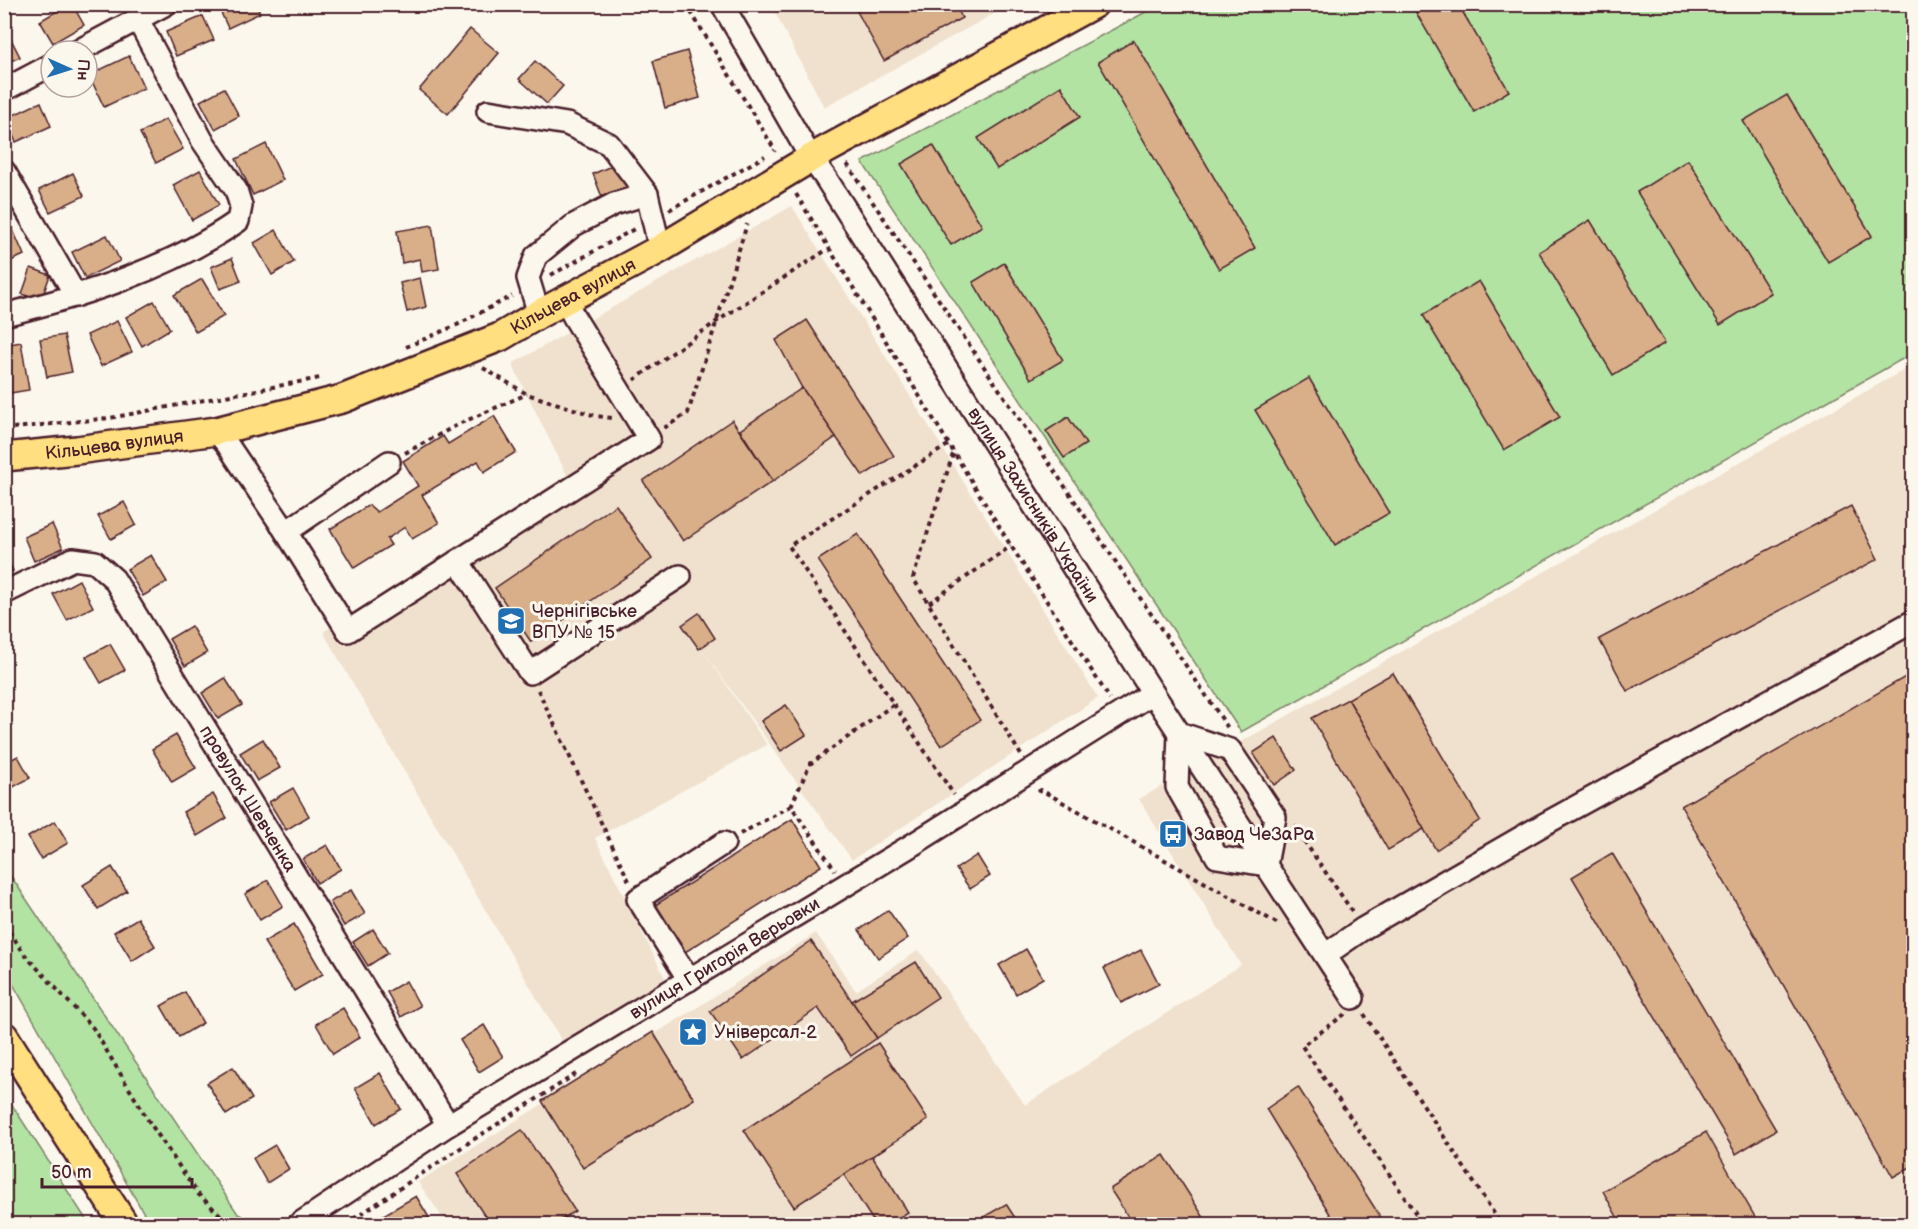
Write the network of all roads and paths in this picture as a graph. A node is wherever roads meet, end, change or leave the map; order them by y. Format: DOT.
graph roads {
  1 [pos="166,4"];
  2 [pos="686,4"];
  3 [pos="722,4"];
  4 [pos="1094,4"];
  5 [pos="138,20"];
  6 [pos="99,40"];
  7 [pos="39,71"];
  8 [pos="4,90"];
  9 [pos="488,111"];
  10 [pos="811,158"];
  11 [pos="847,164"];
  12 [pos="4,171"];
  13 [pos="646,194"];
  14 [pos="796,194"];
  15 [pos="653,218"];
  16 [pos="748,220"];
  17 [pos="660,249"];
  18 [pos="828,249"];
  19 [pos="530,286"];
  20 [pos="76,297"];
  21 [pos="565,299"];
  22 [pos="539,314"];
  23 [pos="4,315"];
  24 [pos="716,322"];
  25 [pos="403,348"];
  26 [pos="477,365"];
  27 [pos="328,377"];
  28 [pos="619,391"];
  29 [pos="527,394"];
  30 [pos="596,416"];
  31 [pos="4,429"];
  32 [pos="216,430"];
  33 [pos="649,439"];
  34 [pos="948,445"];
  35 [pos="954,453"];
  36 [pos="4,457"];
  37 [pos="389,462"];
  38 [pos="286,532"];
  39 [pos="1011,546"];
  40 [pos="458,561"];
  41 [pos="680,576"];
  42 [pos="4,593"];
  43 [pos="929,603"];
  44 [pos="1914,621"];
  45 [pos="530,673"];
  46 [pos="1153,693"];
  47 [pos="893,705"];
  48 [pos="1119,714"];
  49 [pos="1230,730"];
  50 [pos="1179,733"];
  51 [pos="1031,770"];
  52 [pos="1031,796"];
  53 [pos="790,806"];
  54 [pos="965,812"];
  55 [pos="1290,819"];
  56 [pos="724,843"];
  57 [pos="1266,865"];
  58 [pos="846,886"];
  59 [pos="638,899"];
  60 [pos="4,924"];
  61 [pos="1364,928"];
  62 [pos="1289,930"];
  63 [pos="1325,955"];
  64 [pos="689,980"];
  65 [pos="1356,1001"];
  66 [pos="4,1036"];
  67 [pos="581,1071"];
  68 [pos="448,1125"];
  69 [pos="124,1224"];
  70 [pos="230,1224"];
  71 [pos="299,1224"];
  72 [pos="346,1224"];
  73 [pos="1423,1224"];
  74 [pos="1501,1224"];
  1 -- 5 [label="street"];
  2 -- 15 [label="path"];
  3 -- 10 [label="street, вулиця Захисників України"];
  4 -- 10 [label="main road, Кільцева вулиця"];
  5 -- 6 [label="street"];
  5 -- 20 [label="street"];
  7 -- 8 [label="street"];
  9 -- 13 [label="street"];
  10 -- 17 [label="main road, Кільцева вулиця"];
  10 -- 46 [label="street, вулиця Захисників України"];
  11 -- 49 [label="path"];
  12 -- 20 [label="street"];
  13 -- 15 [label="street"];
  13 -- 19 [label="street"];
  14 -- 18 [label="path"];
  15 -- 17 [label="street"];
  15 -- 19 [label="path"];
  16 -- 24 [label="path"];
  17 -- 21 [label="main road, Кільцева вулиця"];
  18 -- 24 [label="path"];
  18 -- 34 [label="path"];
  19 -- 22 [label="street"];
  19 -- 25 [label="path"];
  20 -- 23 [label="street"];
  21 -- 22 [label="main road, Кільцева вулиця"];
  21 -- 28 [label="street"];
  22 -- 32 [label="main road, Кільцева вулиця"];
  24 -- 28 [label="path"];
  24 -- 33 [label="path"];
  26 -- 29 [label="path"];
  27 -- 31 [label="path"];
  28 -- 33 [label="street"];
  29 -- 30 [label="path"];
  29 -- 37 [label="path"];
  32 -- 36 [label="main road, Кільцева вулиця"];
  32 -- 38 [label="street"];
  33 -- 40 [label="street"];
  34 -- 35 [label="path"];
  34 -- 47 [label="path"];
  35 -- 39 [label="path"];
  35 -- 43 [label="path"];
  37 -- 38 [label="street"];
  38 -- 40 [label="street"];
  39 -- 43 [label="path"];
  39 -- 48 [label="path"];
  40 -- 45 [label="street"];
  41 -- 45 [label="street"];
  42 -- 68 [label="street, провулок Шевченка"];
  43 -- 51 [label="path"];
  44 -- 61 [label="street"];
  45 -- 59 [label="path"];
  46 -- 48 [label="street, вулиця Григорія Верьовки"];
  46 -- 50 [label="street, вулиця Захисників України"];
  47 -- 53 [label="path"];
  47 -- 54 [label="path"];
  48 -- 51 [label="street, вулиця Григорія Верьовки"];
  50 -- 57 [label="street, вулиця Захисників України"];
  50 -- 57 [label="street"];
  50 -- 57 [label="street"];
  51 -- 54 [label="street, вулиця Григорія Верьовки"];
  52 -- 62 [label="path"];
  53 -- 56 [label="path"];
  53 -- 58 [label="path"];
  54 -- 58 [label="street, вулиця Григорія Верьовки"];
  55 -- 61 [label="path"];
  56 -- 59 [label="street"];
  57 -- 63 [label="street, вулиця Захисників України"];
  58 -- 64 [label="street, вулиця Григорія Верьовки"];
  59 -- 64 [label="street"];
  60 -- 70 [label="path"];
  61 -- 63 [label="street"];
  63 -- 65 [label="street, вулиця Захисників України"];
  64 -- 68 [label="street, вулиця Григорія Верьовки"];
  65 -- 73 [label="path"];
  65 -- 74 [label="path"];
  66 -- 69 [label="main road"];
  67 -- 72 [label="path"];
  68 -- 71 [label="street, вулиця Григорія Верьовки"];
}
